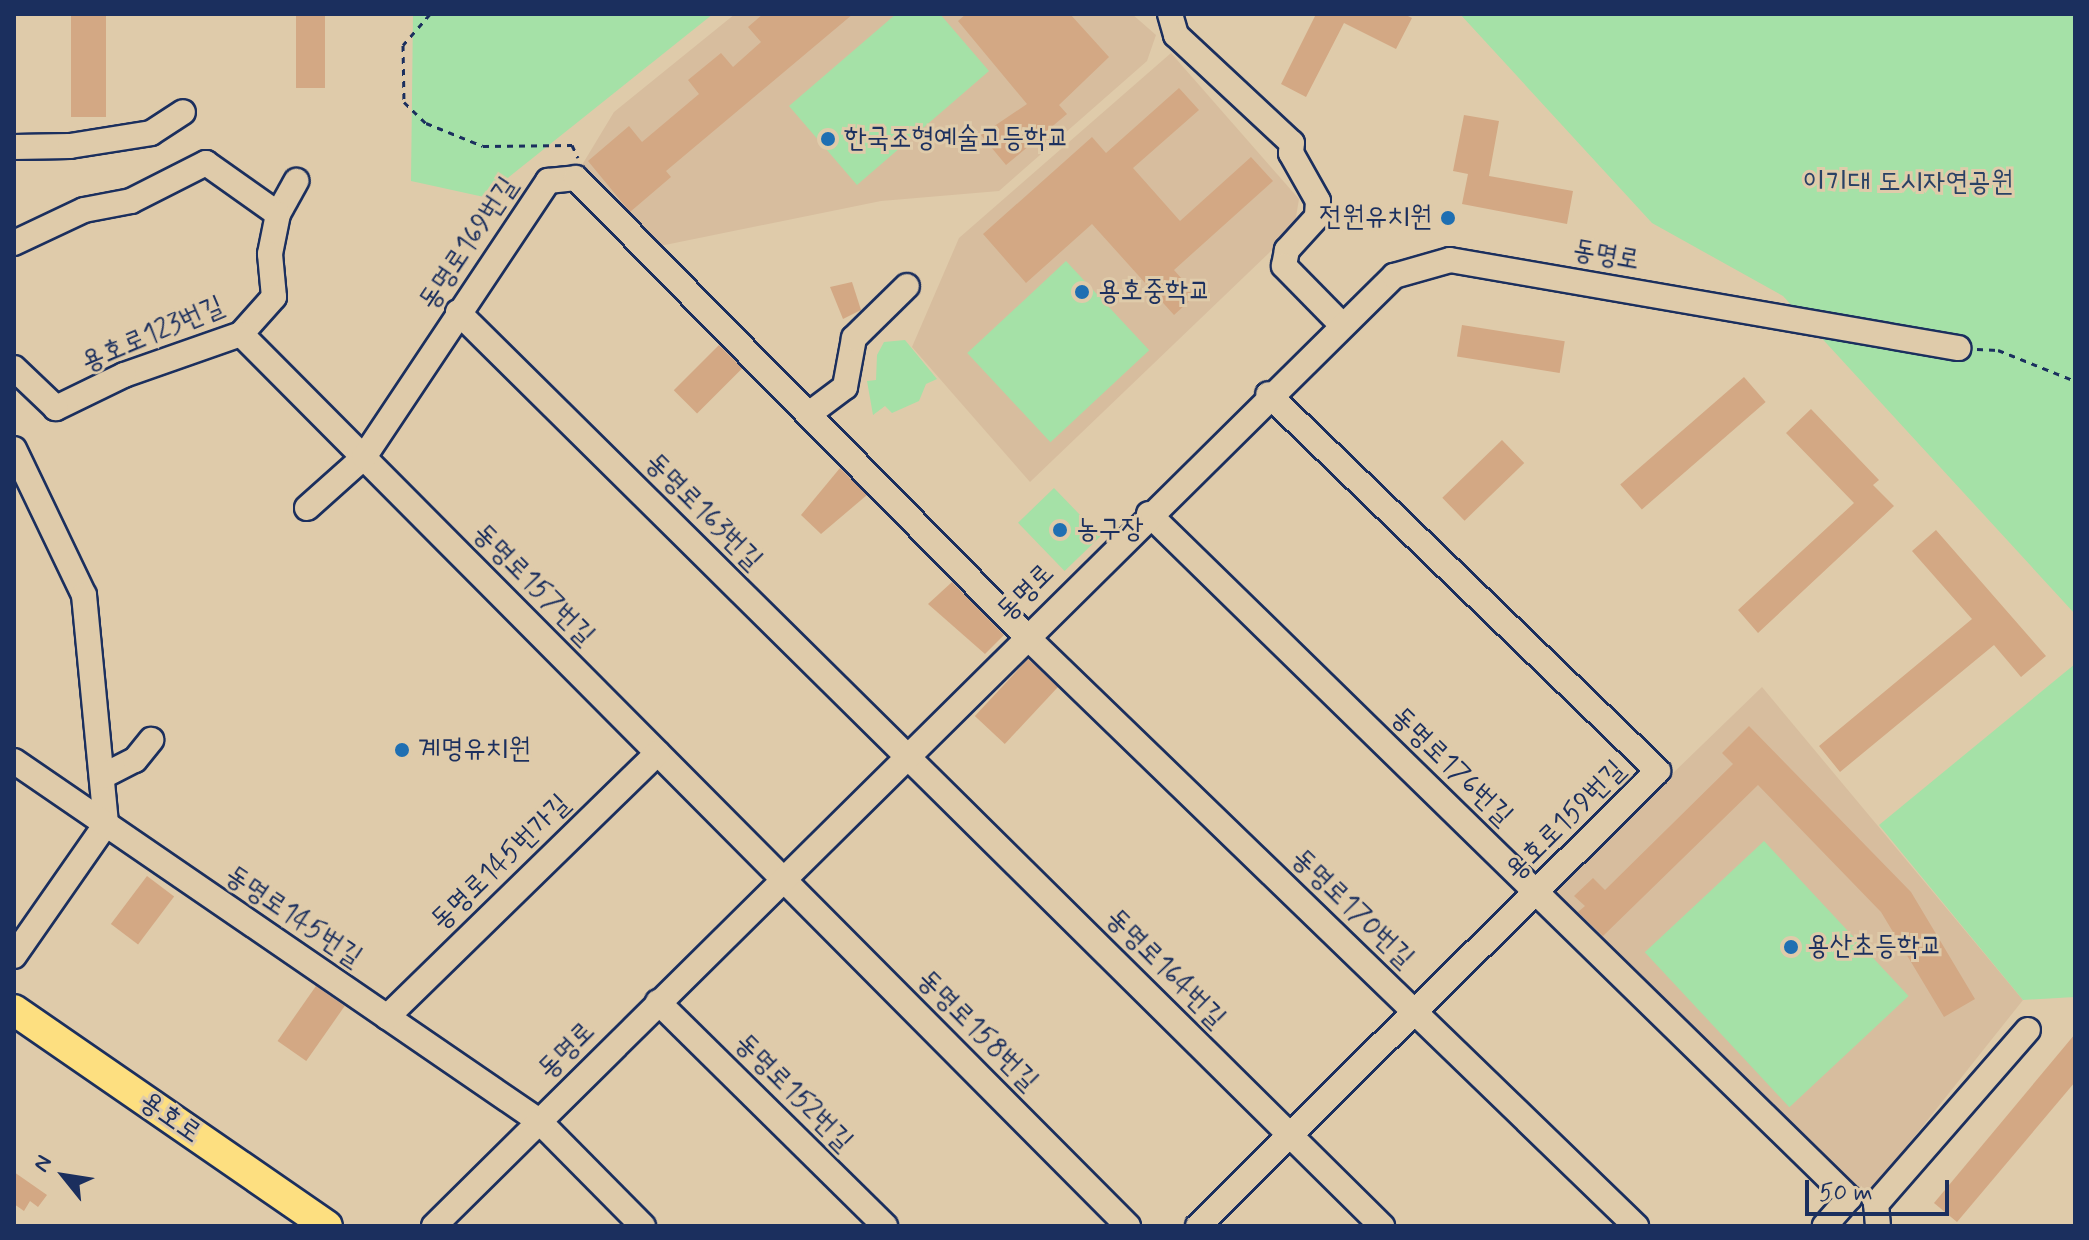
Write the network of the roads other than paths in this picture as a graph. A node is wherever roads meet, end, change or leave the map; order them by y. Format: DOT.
graph roads {
  1 [pos="1170,14"];
  2 [pos="183,112"];
  3 [pos="14,147"];
  4 [pos="296,181"];
  5 [pos="278,214"];
  6 [pos="14,243"];
  7 [pos="907,286"];
  8 [pos="458,312"];
  9 [pos="1342,325"];
  10 [pos="241,334"];
  11 [pos="1958,348"];
  12 [pos="14,368"];
  13 [pos="1268,394"];
  14 [pos="809,414"];
  15 [pos="14,449"];
  16 [pos="364,457"];
  17 [pos="307,508"];
  18 [pos="1149,514"];
  19 [pos="1026,636"];
  20 [pos="151,740"];
  21 [pos="658,753"];
  22 [pos="906,755"];
  23 [pos="14,761"];
  24 [pos="103,776"];
  25 [pos="106,824"];
  26 [pos="783,878"];
  27 [pos="1536,892"];
  28 [pos="14,956"];
  29 [pos="658,1002"];
  30 [pos="14,1010"];
  31 [pos="1415,1012"];
  32 [pos="387,1017"];
  33 [pos="2028,1030"];
  34 [pos="539,1121"];
  35 [pos="1290,1135"];
  36 [pos="327,1226"];
  37 [pos="434,1226"];
  38 [pos="643,1226"];
  39 [pos="885,1226"];
  40 [pos="1128,1226"];
  41 [pos="1198,1226"];
  42 [pos="1382,1226"];
  43 [pos="1636,1226"];
  44 [pos="1825,1226"];
  45 [pos="1878,1226"];
  1 -- 9 [label="street"];
  2 -- 3 [label="street"];
  4 -- 5 [label="street, 용호로123번길"];
  5 -- 6 [label="street"];
  5 -- 10 [label="street, 용호로123번길"];
  7 -- 14 [label="street"];
  8 -- 14 [label="street, 동명로169번길"];
  8 -- 16 [label="street, 동명로169번길"];
  8 -- 22 [label="street, 동명로163번길"];
  9 -- 11 [label="street, 동명로"];
  9 -- 13 [label="street, 동명로"];
  10 -- 12 [label="street, 용호로123번길"];
  10 -- 16 [label="street, 동명로157번길"];
  13 -- 18 [label="street, 동명로"];
  13 -- 27 [label="street, 용호로159번길"];
  14 -- 19 [label="street"];
  15 -- 24 [label="street"];
  16 -- 17 [label="street, 동명로169번길"];
  16 -- 21 [label="street, 동명로157번길"];
  18 -- 19 [label="street, 동명로"];
  18 -- 27 [label="street, 동명로176번길"];
  19 -- 22 [label="street, 동명로"];
  19 -- 31 [label="street, 동명로170번길"];
  20 -- 24 [label="street"];
  21 -- 26 [label="street, 동명로157번길"];
  21 -- 32 [label="street, 동명로145번가길"];
  22 -- 26 [label="street, 동명로"];
  22 -- 35 [label="street, 동명로164번길"];
  23 -- 25 [label="street, 동명로145번길"];
  24 -- 25 [label="street"];
  25 -- 28 [label="street"];
  25 -- 32 [label="street, 동명로145번길"];
  26 -- 29 [label="street, 동명로"];
  26 -- 40 [label="street, 동명로158번길"];
  27 -- 31 [label="street, 용호로159번길"];
  27 -- 44 [label="street, 동명로176번길"];
  29 -- 34 [label="street, 동명로"];
  29 -- 39 [label="street, 동명로152번길"];
  30 -- 36 [label="main road, 용호로"];
  31 -- 35 [label="street, 용호로159번길"];
  31 -- 43 [label="street, 동명로170번길"];
  32 -- 34 [label="street, 동명로145번길"];
  33 -- 45 [label="street"];
  34 -- 37 [label="street, 동명로"];
  34 -- 38 [label="street, 동명로145번길"];
  35 -- 41 [label="street, 용호로159번길"];
  35 -- 42 [label="street, 동명로164번길"];
}
